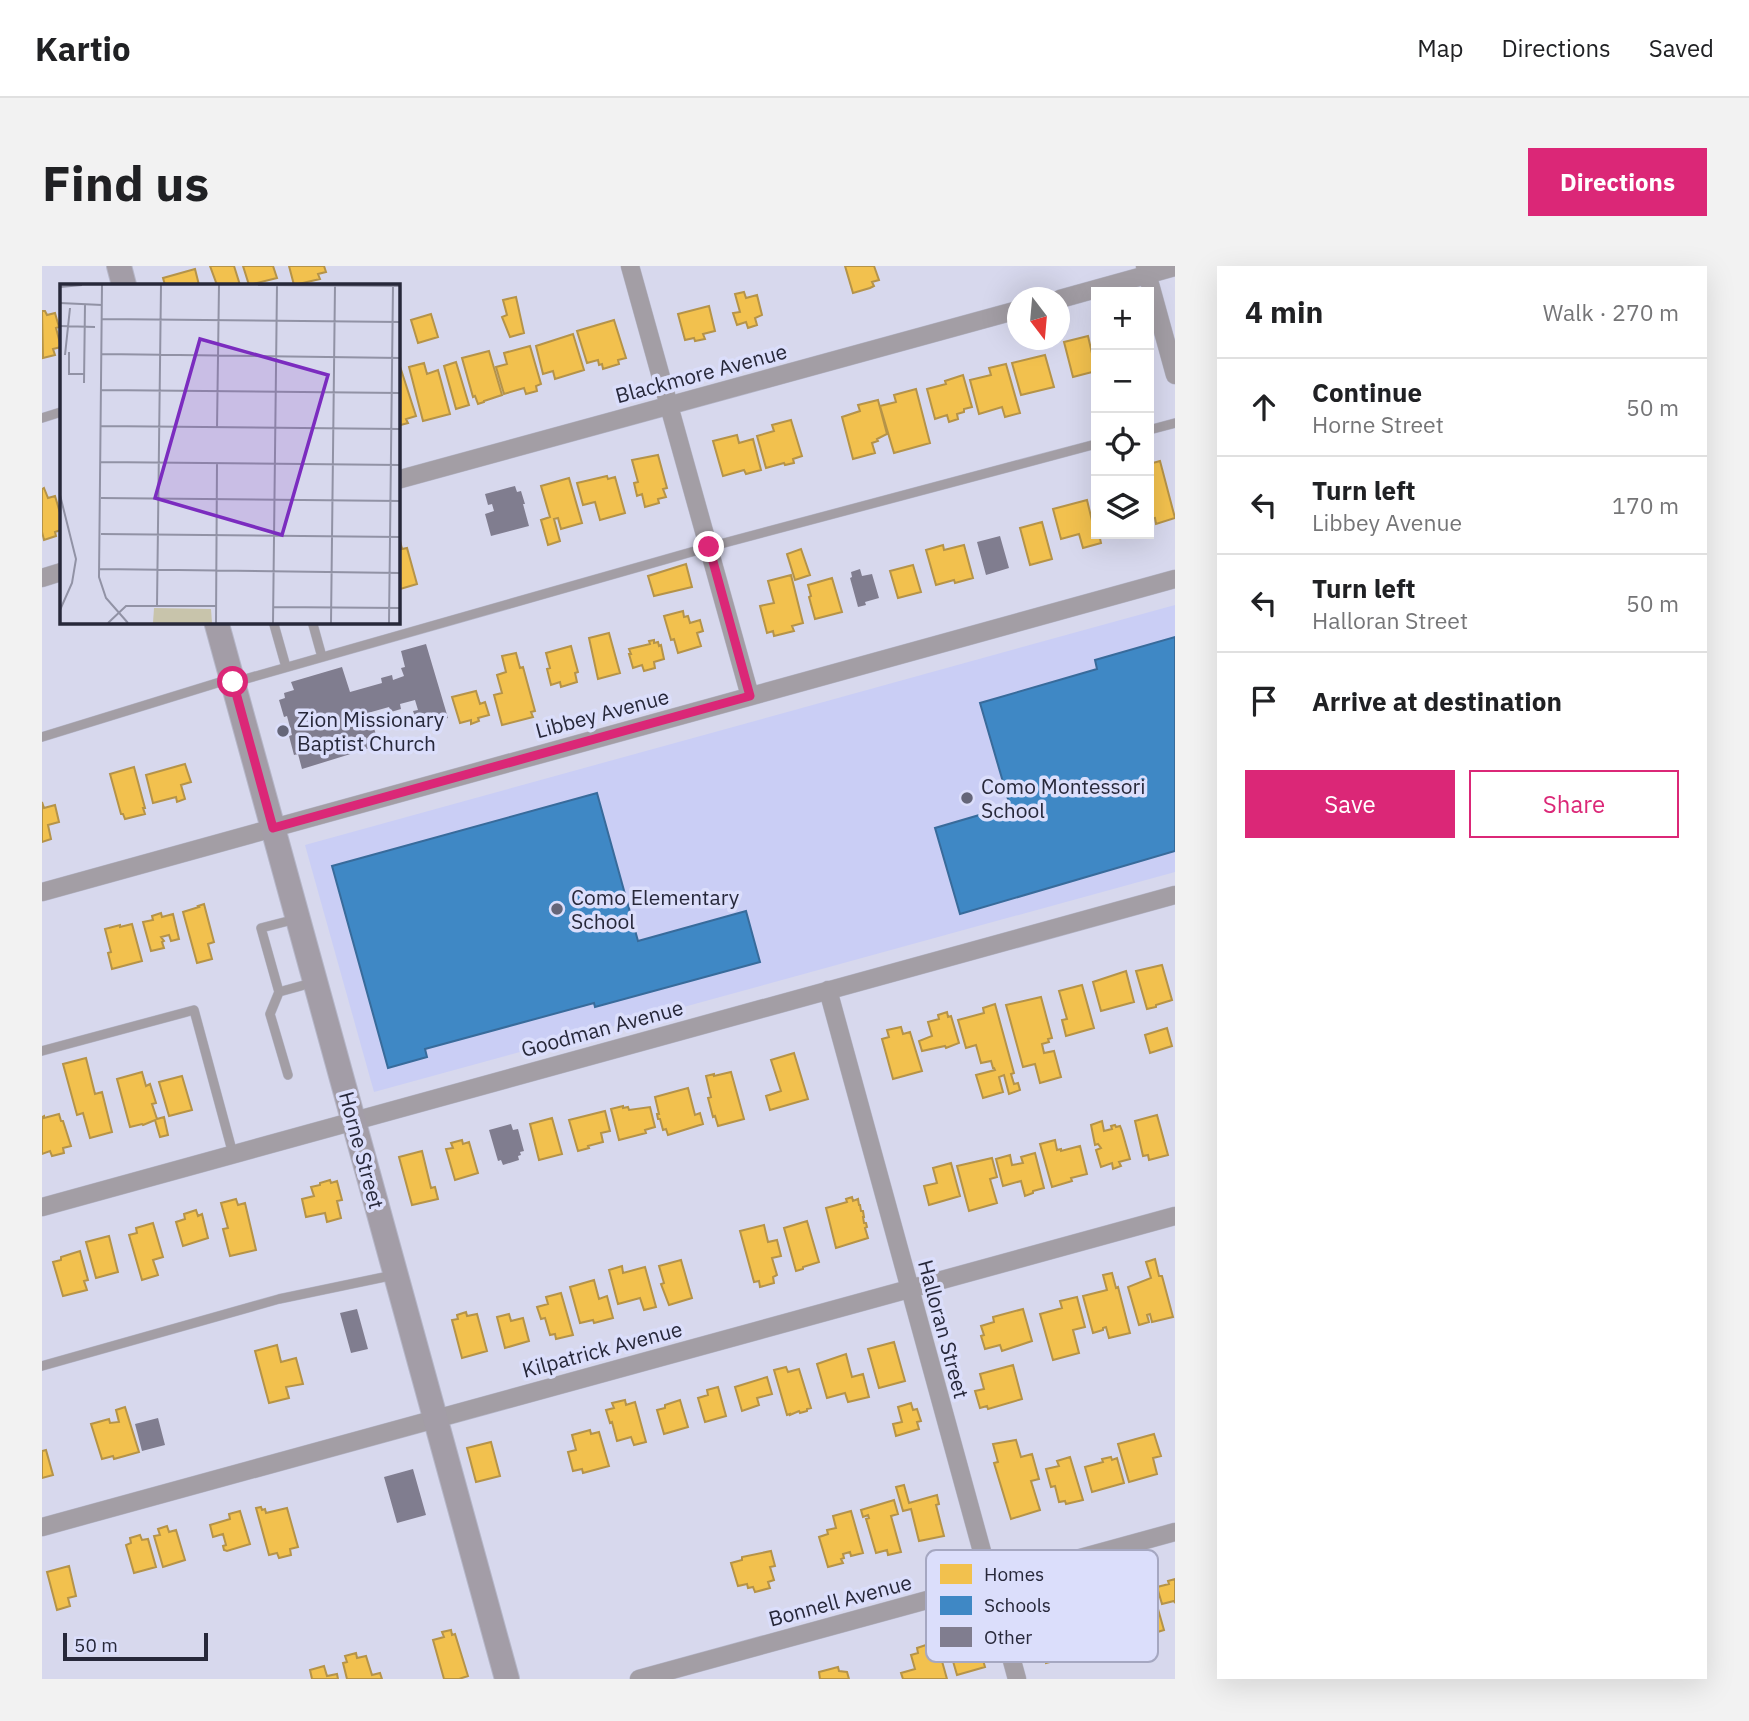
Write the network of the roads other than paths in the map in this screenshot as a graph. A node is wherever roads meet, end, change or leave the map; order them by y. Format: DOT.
graph roads {
  1 [pos="119,266"];
  2 [pos="630,266"];
  3 [pos="1175,267"];
  4 [pos="1146,270"];
  5 [pos="124,284"];
  6 [pos="1070,295"];
  7 [pos="1007,313"];
  8 [pos="1175,375"];
  9 [pos="669,406"];
  10 [pos="60,412"];
  11 [pos="42,418"];
  12 [pos="1175,423"];
  13 [pos="1154,429"];
  14 [pos="1091,445"];
  15 [pos="399,479"];
  16 [pos="709,547"];
  17 [pos="60,572"];
  18 [pos="42,578"];
  19 [pos="1175,579"];
  20 [pos="217,623"];
  21 [pos="274,623"];
  22 [pos="313,623"];
  23 [pos="322,657"];
  24 [pos="286,667"];
  25 [pos="233,680"];
  26 [pos="750,696"];
  27 [pos="42,737"];
  28 [pos="273,828"];
  29 [pos="42,892"];
  30 [pos="1175,895"];
  31 [pos="298,918"];
  32 [pos="316,982"];
  33 [pos="828,990"];
  34 [pos="279,992"];
  35 [pos="42,1051"];
  36 [pos="288,1075"];
  37 [pos="353,1120"];
  38 [pos="233,1154"];
  39 [pos="42,1207"];
  40 [pos="1175,1216"];
  41 [pos="396,1274"];
  42 [pos="910,1288"];
  43 [pos="42,1366"];
  44 [pos="436,1419"];
  45 [pos="42,1527"];
  46 [pos="1175,1532"];
  47 [pos="981,1550"];
  48 [pos="1110,1550"];
  49 [pos="926,1601"];
  50 [pos="1012,1662"];
  51 [pos="507,1679"];
  52 [pos="639,1679"];
  53 [pos="1017,1679"];
  1 -- 5 [label="street"];
  2 -- 9 [label="street"];
  3 -- 4 [label="street"];
  4 -- 6 [label="street"];
  4 -- 8 [label="street"];
  7 -- 9 [label="street, Blackmore Avenue"];
  9 -- 15 [label="street, Blackmore Avenue"];
  9 -- 16 [label="street"];
  10 -- 11 [label="lane"];
  12 -- 13 [label="lane"];
  14 -- 16 [label="lane"];
  16 -- 23 [label="lane"];
  16 -- 26 [label="street"];
  17 -- 18 [label="street"];
  19 -- 26 [label="street, Libbey Avenue"];
  20 -- 25 [label="street, Horne Street"];
  21 -- 24 [label="lane"];
  22 -- 23 [label="lane"];
  23 -- 24 [label="lane"];
  24 -- 25 [label="lane"];
  25 -- 27 [label="lane"];
  25 -- 28 [label="street, Horne Street"];
  26 -- 28 [label="street, Libbey Avenue"];
  28 -- 29 [label="street, Libbey Avenue"];
  28 -- 31 [label="street, Horne Street"];
  30 -- 33 [label="street, Goodman Avenue"];
  31 -- 32 [label="street, Horne Street"];
  31 -- 34 [label="lane"];
  32 -- 34 [label="lane"];
  32 -- 37 [label="street, Horne Street"];
  33 -- 37 [label="street, Goodman Avenue"];
  33 -- 42 [label="street, Halloran Street"];
  34 -- 36 [label="lane"];
  35 -- 38 [label="lane"];
  37 -- 38 [label="street, Goodman Avenue"];
  37 -- 41 [label="street, Horne Street"];
  38 -- 39 [label="street, Goodman Avenue"];
  40 -- 42 [label="street, Kilpatrick Avenue"];
  41 -- 43 [label="lane"];
  41 -- 44 [label="street, Horne Street"];
  42 -- 44 [label="street, Kilpatrick Avenue"];
  42 -- 47 [label="street, Halloran Street"];
  44 -- 45 [label="street, Kilpatrick Avenue"];
  44 -- 51 [label="street, Horne Street"];
  46 -- 48 [label="street, Bonnell Avenue"];
  49 -- 52 [label="street, Bonnell Avenue"];
  50 -- 53 [label="street, Halloran Street"];
}
